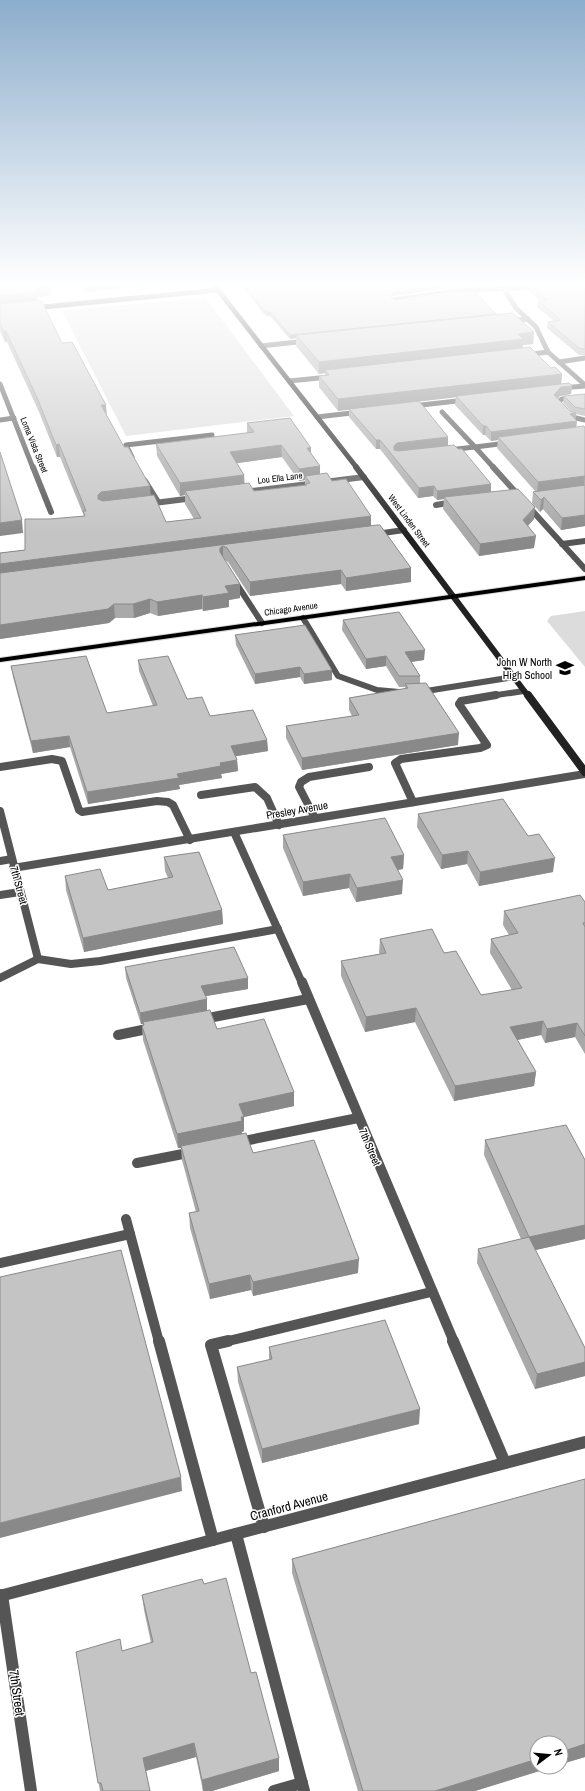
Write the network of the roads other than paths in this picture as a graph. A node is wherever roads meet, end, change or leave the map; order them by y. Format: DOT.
graph roads {
  1 [pos="279,369"];
  2 [pos="566,369"];
  3 [pos="337,376"];
  4 [pos="289,381"];
  5 [pos="0,384"];
  6 [pos="585,385"];
  7 [pos="554,389"];
  8 [pos="585,397"];
  9 [pos="469,399"];
  10 [pos="407,407"];
  11 [pos="369,411"];
  12 [pos="442,412"];
  13 [pos="317,417"];
  14 [pos="14,418"];
  15 [pos="0,420"];
  16 [pos="585,420"];
  17 [pos="212,435"];
  18 [pos="514,442"];
  19 [pos="475,447"];
  20 [pos="444,451"];
  21 [pos="135,462"];
  22 [pos="140,474"];
  23 [pos="364,477"];
  24 [pos="237,492"];
  25 [pos="517,494"];
  26 [pos="510,495"];
  27 [pos="197,497"];
  28 [pos="530,499"];
  29 [pos="522,500"];
  30 [pos="158,502"];
  31 [pos="458,502"];
  32 [pos="142,504"];
  33 [pos="436,505"];
  34 [pos="51,512"];
  35 [pos="404,530"];
  36 [pos="371,534"];
  37 [pos="585,541"];
  38 [pos="562,544"];
  39 [pos="585,570"];
  40 [pos="232,577"];
  41 [pos="585,578"];
  42 [pos="454,597"];
  43 [pos="303,618"];
  44 [pos="262,624"];
  45 [pos="0,660"];
  46 [pos="514,677"];
  47 [pos="524,691"];
  48 [pos="368,766"];
  49 [pos="0,767"];
  50 [pos="585,773"];
  51 [pos="201,795"];
  52 [pos="413,802"];
  53 [pos="0,811"];
  54 [pos="315,818"];
  55 [pos="279,824"];
  56 [pos="234,832"];
  57 [pos="190,840"];
  58 [pos="12,859"];
  59 [pos="0,861"];
  60 [pos="13,868"];
  61 [pos="20,892"];
  62 [pos="0,895"];
  63 [pos="278,929"];
  64 [pos="38,959"];
  65 [pos="0,978"];
  66 [pos="308,999"];
  67 [pos="195,1020"];
  68 [pos="164,1026"];
  69 [pos="118,1035"];
  70 [pos="358,1118"];
  71 [pos="229,1144"];
  72 [pos="206,1149"];
  73 [pos="137,1163"];
  74 [pos="126,1219"];
  75 [pos="130,1234"];
  76 [pos="0,1263"];
  77 [pos="432,1292"];
  78 [pos="585,1442"];
  79 [pos="504,1464"];
  80 [pos="264,1527"];
  81 [pos="236,1534"];
  82 [pos="213,1540"];
  83 [pos="1,1596"];
  84 [pos="303,1787"];
  85 [pos="31,1791"];
  86 [pos="274,1791"];
  1 -- 4 [label="street, West Linden Street"];
  2 -- 6 [label="street"];
  3 -- 4 [label="street"];
  4 -- 13 [label="street, West Linden Street"];
  5 -- 14 [label="street, Loma Vista Street"];
  6 -- 7 [label="street"];
  8 -- 16 [label="street"];
  9 -- 10 [label="street"];
  11 -- 13 [label="street"];
  12 -- 19 [label="street"];
  13 -- 23 [label="street, West Linden Street"];
  14 -- 15 [label="street"];
  14 -- 34 [label="street, Loma Vista Street"];
  17 -- 21 [label="street"];
  18 -- 19 [label="street"];
  19 -- 20 [label="street"];
  19 -- 25 [label="street"];
  22 -- 30 [label="street"];
  23 -- 24 [label="street, Lou Ella Lane"];
  23 -- 35 [label="street, West Linden Street"];
  25 -- 26 [label="street"];
  25 -- 29 [label="street"];
  27 -- 30 [label="street"];
  28 -- 29 [label="street"];
  29 -- 38 [label="street"];
  30 -- 32 [label="street"];
  31 -- 33 [label="street"];
  35 -- 36 [label="street"];
  35 -- 42 [label="street, West Linden Street"];
  37 -- 38 [label="street"];
  38 -- 39 [label="street"];
  40 -- 44 [label="street"];
  41 -- 42 [label="main road, Chicago Avenue"];
  42 -- 43 [label="main road, Chicago Avenue"];
  42 -- 46 [label="street, West Linden Street"];
  43 -- 44 [label="main road, Chicago Avenue"];
  43 -- 46 [label="street"];
  44 -- 45 [label="main road, Chicago Avenue"];
  46 -- 47 [label="street, West Linden Street"];
  47 -- 50 [label="street, West Linden Street"];
  47 -- 52 [label="street"];
  48 -- 54 [label="street"];
  49 -- 57 [label="street"];
  50 -- 52 [label="street, Presley Avenue"];
  51 -- 55 [label="street"];
  52 -- 54 [label="street, Presley Avenue"];
  53 -- 58 [label="street, 7th Street"];
  54 -- 55 [label="street, Presley Avenue"];
  55 -- 56 [label="street, Presley Avenue"];
  56 -- 57 [label="street, Presley Avenue"];
  56 -- 63 [label="street, 7th Street"];
  57 -- 60 [label="street, Presley Avenue"];
  58 -- 59 [label="street"];
  58 -- 60 [label="street, 7th Street"];
  60 -- 61 [label="street, 7th Street"];
  61 -- 62 [label="street"];
  61 -- 64 [label="street, 7th Street"];
  63 -- 64 [label="street"];
  63 -- 66 [label="street, 7th Street"];
  64 -- 65 [label="street"];
  66 -- 67 [label="street"];
  66 -- 70 [label="street, 7th Street"];
  68 -- 69 [label="street"];
  70 -- 71 [label="street"];
  70 -- 77 [label="street, 7th Street"];
  72 -- 73 [label="street"];
  74 -- 75 [label="street"];
  75 -- 76 [label="street"];
  75 -- 82 [label="street"];
  77 -- 79 [label="street, 7th Street"];
  77 -- 80 [label="street"];
  78 -- 79 [label="street, Cranford Avenue"];
  79 -- 80 [label="street, Cranford Avenue"];
  80 -- 81 [label="street, Cranford Avenue"];
  81 -- 82 [label="street, Cranford Avenue"];
  81 -- 84 [label="street"];
  82 -- 83 [label="street, Cranford Avenue"];
  83 -- 85 [label="street, 7th Street"];
  84 -- 86 [label="street"];
}
